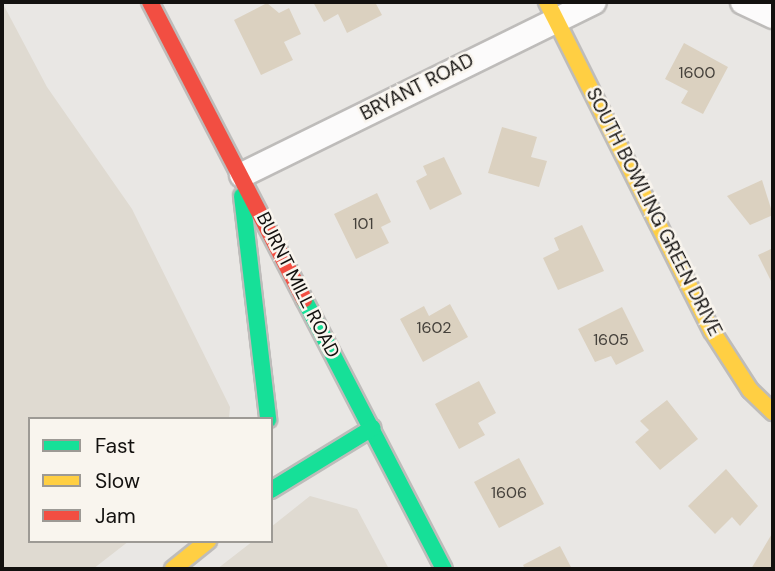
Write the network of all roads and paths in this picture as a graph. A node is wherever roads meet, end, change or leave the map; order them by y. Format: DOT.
graph roads {
  1 [pos="150,2"];
  2 [pos="594,2"];
  3 [pos="743,2"];
  4 [pos="551,9"];
  5 [pos="773,16"];
  6 [pos="242,176"];
  7 [pos="773,412"];
  8 [pos="268,417"];
  9 [pos="372,428"];
  10 [pos="273,489"];
  11 [pos="205,543"];
  12 [pos="173,569"];
  13 [pos="444,569"];
  1 -- 6 [label="main road, BURNT MILL ROAD"];
  2 -- 4 [label="street, BRYANT ROAD"];
  3 -- 5 [label="street"];
  4 -- 6 [label="street, BRYANT ROAD"];
  4 -- 7 [label="main road, SOUTH BOWLING GREEN DRIVE"];
  6 -- 8 [label="main road"];
  6 -- 9 [label="main road, BURNT MILL ROAD"];
  9 -- 10 [label="main road"];
  9 -- 13 [label="main road, BURNT MILL ROAD"];
  11 -- 12 [label="main road"];
}
